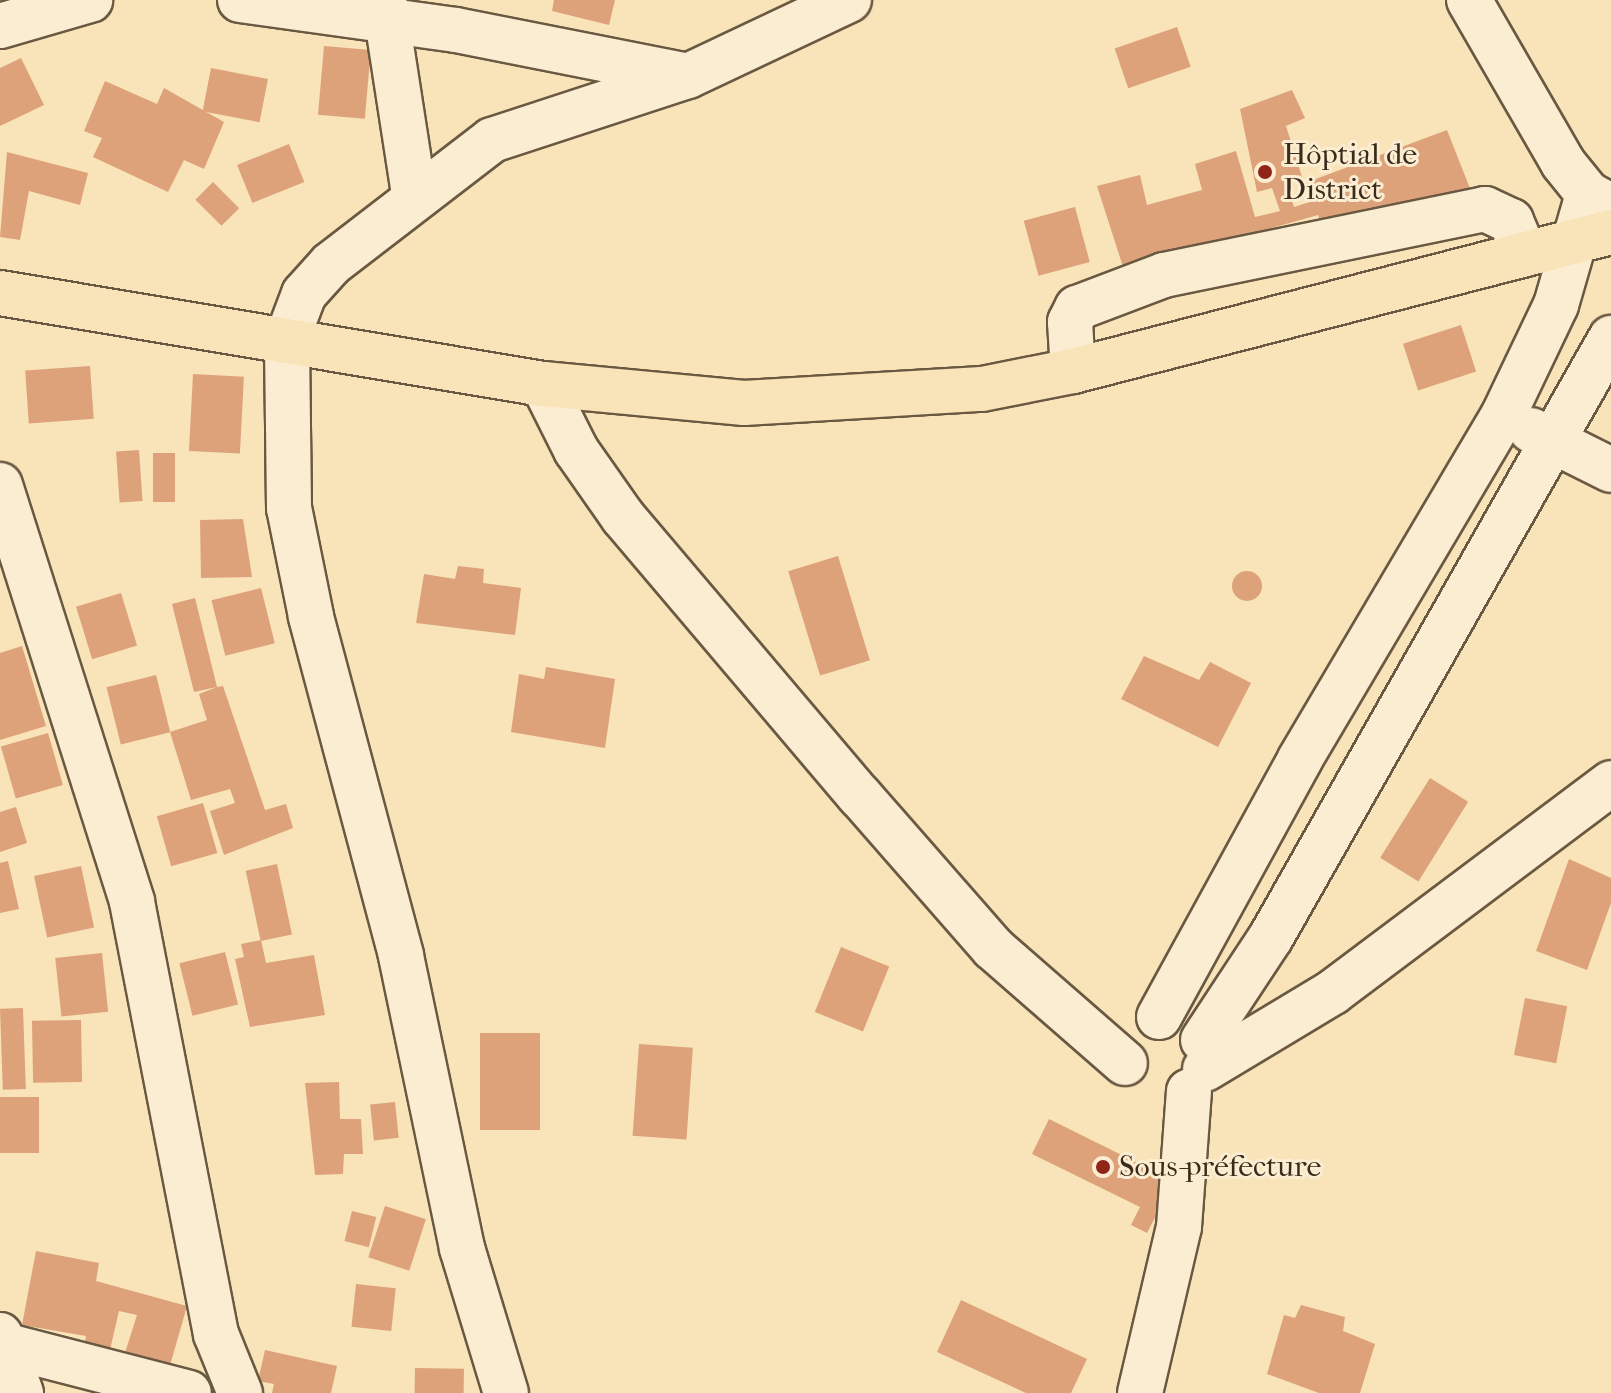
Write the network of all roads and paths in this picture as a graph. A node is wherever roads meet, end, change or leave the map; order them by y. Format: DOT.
graph roads {
  1 [pos="90,0"];
  2 [pos="240,0"];
  3 [pos="849,0"];
  4 [pos="1469,0"];
  5 [pos="385,9"];
  6 [pos="0,26"];
  7 [pos="688,76"];
  8 [pos="414,194"];
  9 [pos="1600,200"];
  10 [pos="1594,236"];
  11 [pos="1525,254"];
  12 [pos="0,293"];
  13 [pos="1611,338"];
  14 [pos="287,339"];
  15 [pos="1073,371"];
  16 [pos="543,384"];
  17 [pos="1503,416"];
  18 [pos="1555,442"];
  19 [pos="1611,470"];
  20 [pos="0,485"];
  21 [pos="1611,783"];
  22 [pos="1159,1017"];
  23 [pos="1125,1063"];
  24 [pos="1199,1067"];
  25 [pos="6,1364"];
  26 [pos="189,1393"];
  27 [pos="240,1393"];
  28 [pos="506,1393"];
  29 [pos="1140,1393"];
  1 -- 6 [label="street"];
  2 -- 5 [label="street"];
  3 -- 7 [label="street"];
  4 -- 9 [label="street"];
  5 -- 7 [label="street"];
  5 -- 8 [label="street"];
  7 -- 8 [label="street"];
  8 -- 14 [label="street"];
  9 -- 10 [label="street"];
  10 -- 11 [label="main road"];
  10 -- 17 [label="street"];
  11 -- 15 [label="main road"];
  11 -- 15 [label="street"];
  12 -- 14 [label="main road"];
  13 -- 18 [label="street"];
  14 -- 16 [label="main road"];
  14 -- 28 [label="street"];
  15 -- 16 [label="main road"];
  16 -- 23 [label="street"];
  17 -- 18 [label="street"];
  17 -- 22 [label="street"];
  18 -- 19 [label="street"];
  18 -- 24 [label="street"];
  20 -- 27 [label="street"];
  21 -- 24 [label="street"];
  22 -- 23 [label="street"];
  22 -- 24 [label="street"];
  23 -- 24 [label="street"];
  24 -- 29 [label="street"];
  25 -- 26 [label="street"];
}
